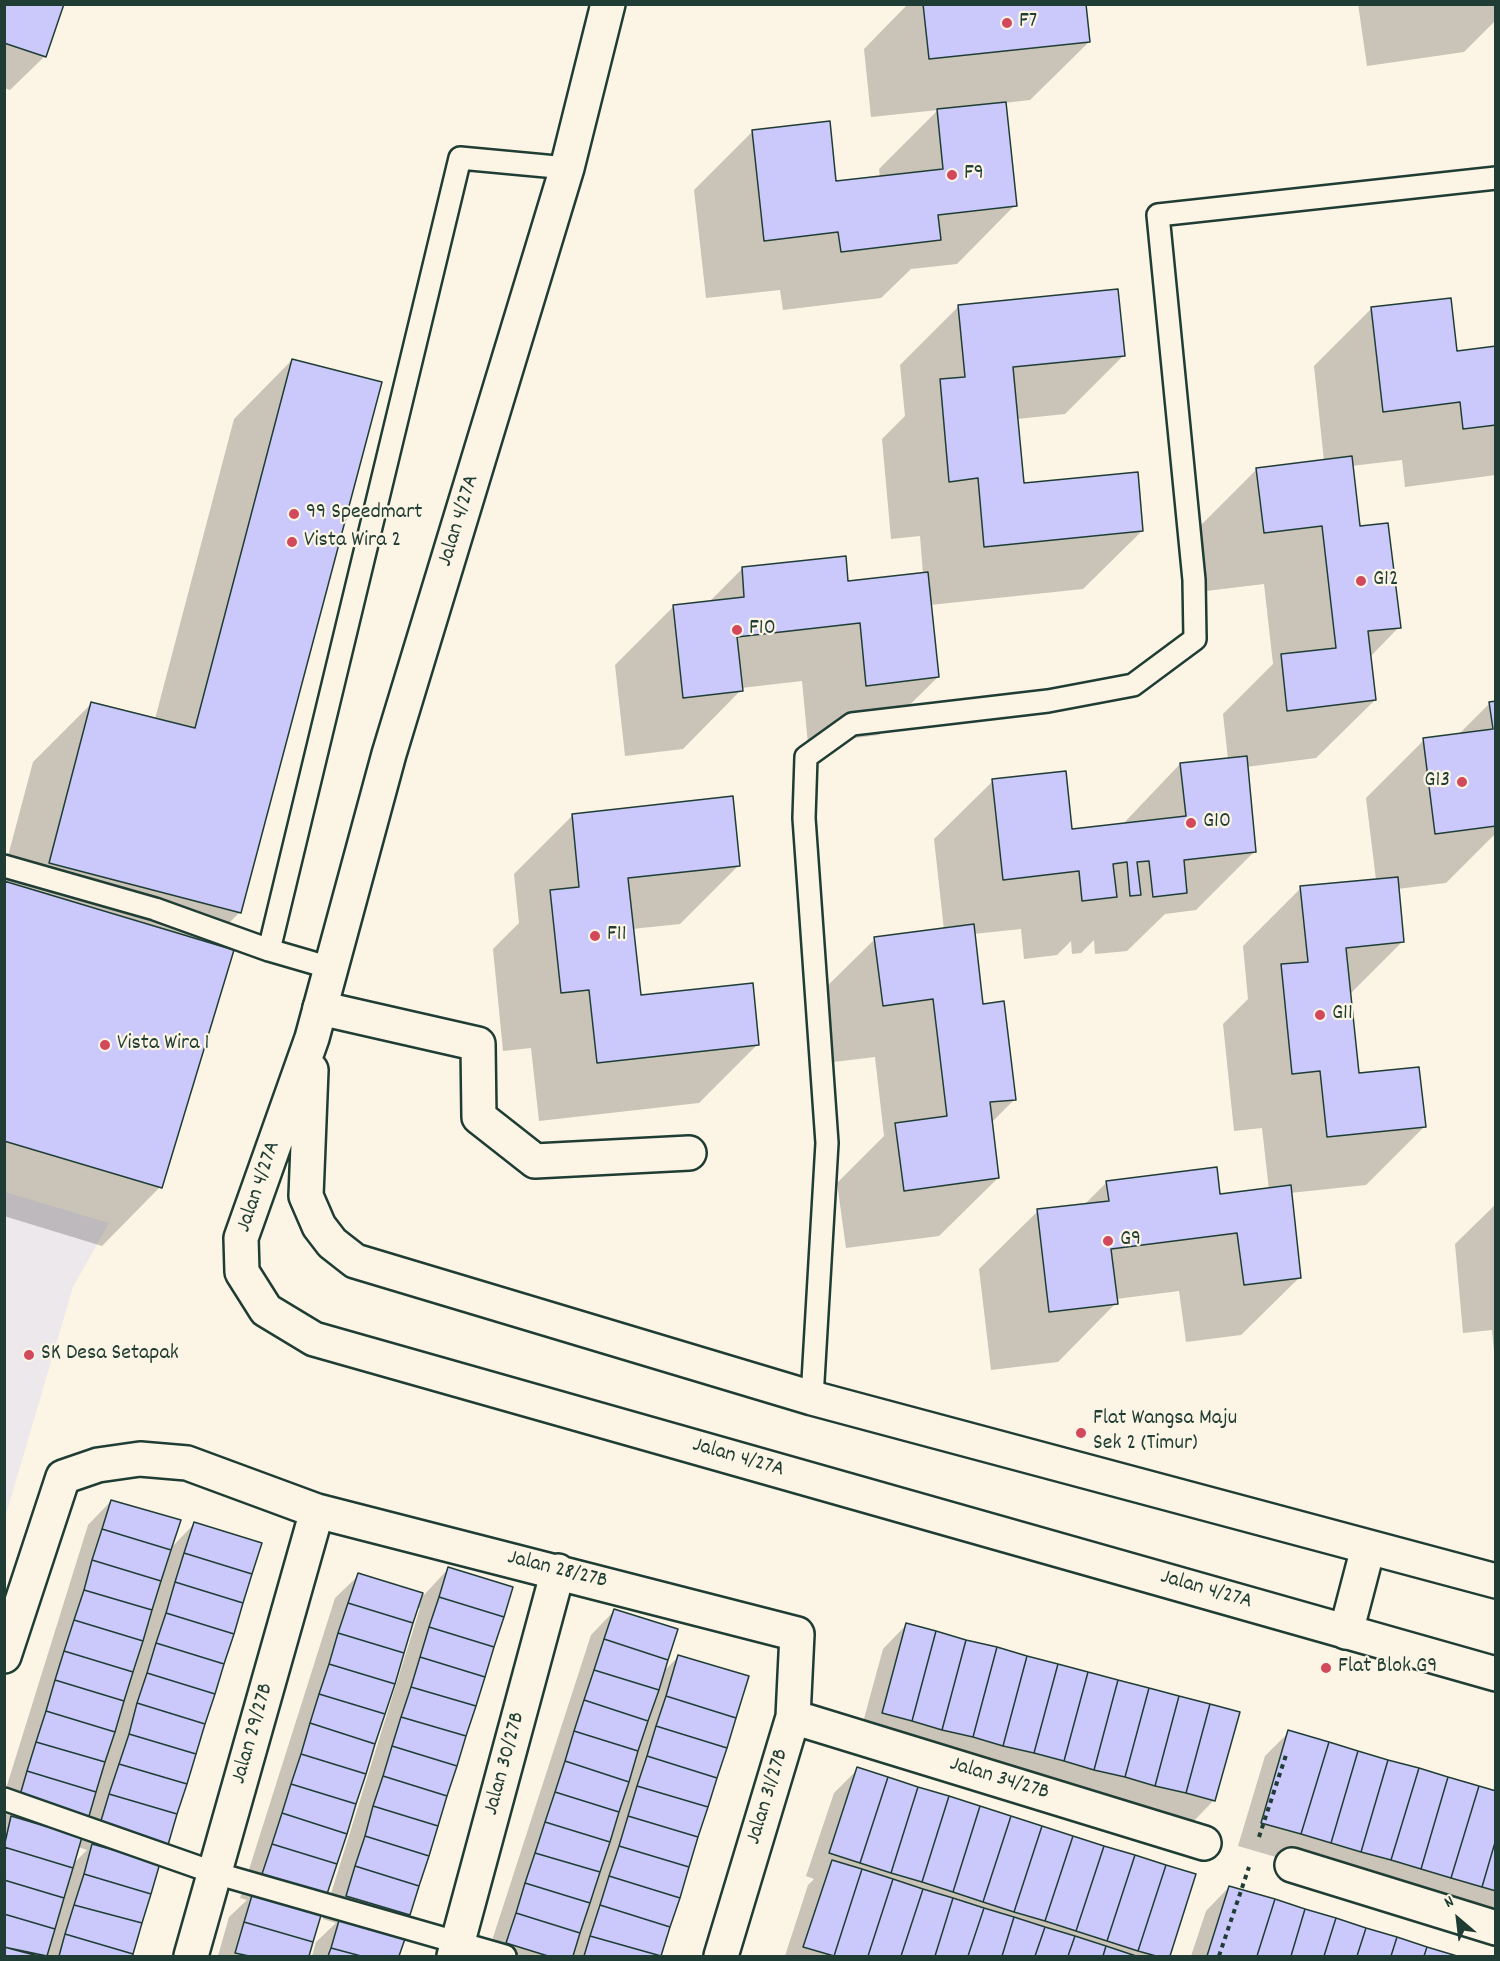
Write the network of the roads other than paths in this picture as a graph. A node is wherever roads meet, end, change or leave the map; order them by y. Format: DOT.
graph roads {
  1 [pos="608,4"];
  2 [pos="567,168"];
  3 [pos="1496,178"];
  4 [pos="4,866"];
  5 [pos="269,950"];
  6 [pos="331,968"];
  7 [pos="316,1023"];
  8 [pos="689,1153"];
  9 [pos="812,1398"];
  10 [pos="317,1511"];
  11 [pos="1368,1548"];
  12 [pos="558,1571"];
  13 [pos="1496,1581"];
  14 [pos="1346,1632"];
  15 [pos="797,1634"];
  16 [pos="4,1656"];
  17 [pos="1496,1674"];
  18 [pos="793,1717"];
  19 [pos="4,1799"];
  20 [pos="1204,1843"];
  21 [pos="1292,1865"];
  22 [pos="215,1873"];
  23 [pos="1496,1928"];
  24 [pos="455,1950"];
  25 [pos="191,1956"];
  26 [pos="505,1956"];
  27 [pos="721,1956"];
  1 -- 2 [label="street, Jalan 4/27A"];
  2 -- 5 [label="lane"];
  2 -- 6 [label="street, Jalan 4/27A"];
  3 -- 9 [label="lane"];
  4 -- 5 [label="lane"];
  5 -- 6 [label="lane"];
  6 -- 7 [label="street, Jalan 4/27A"];
  7 -- 8 [label="street"];
  7 -- 9 [label="street, Jalan 4/27A"];
  7 -- 14 [label="street, Jalan 4/27A"];
  9 -- 11 [label="street, Jalan 4/27A"];
  10 -- 12 [label="street, Jalan 28/27B"];
  10 -- 16 [label="street, Jalan 28/27B"];
  10 -- 22 [label="street, Jalan 29/27B"];
  11 -- 13 [label="street, Jalan 4/27A"];
  11 -- 14 [label="street"];
  12 -- 15 [label="street, Jalan 28/27B"];
  12 -- 24 [label="street, Jalan 30/27B"];
  14 -- 17 [label="street, Jalan 4/27A"];
  15 -- 18 [label="street, Jalan 31/27B"];
  18 -- 20 [label="street, Jalan 34/27B"];
  18 -- 27 [label="street, Jalan 31/27B"];
  19 -- 22 [label="lane"];
  21 -- 23 [label="street"];
  22 -- 24 [label="lane"];
  22 -- 25 [label="street, Jalan 29/27B"];
  24 -- 26 [label="lane"];
}
